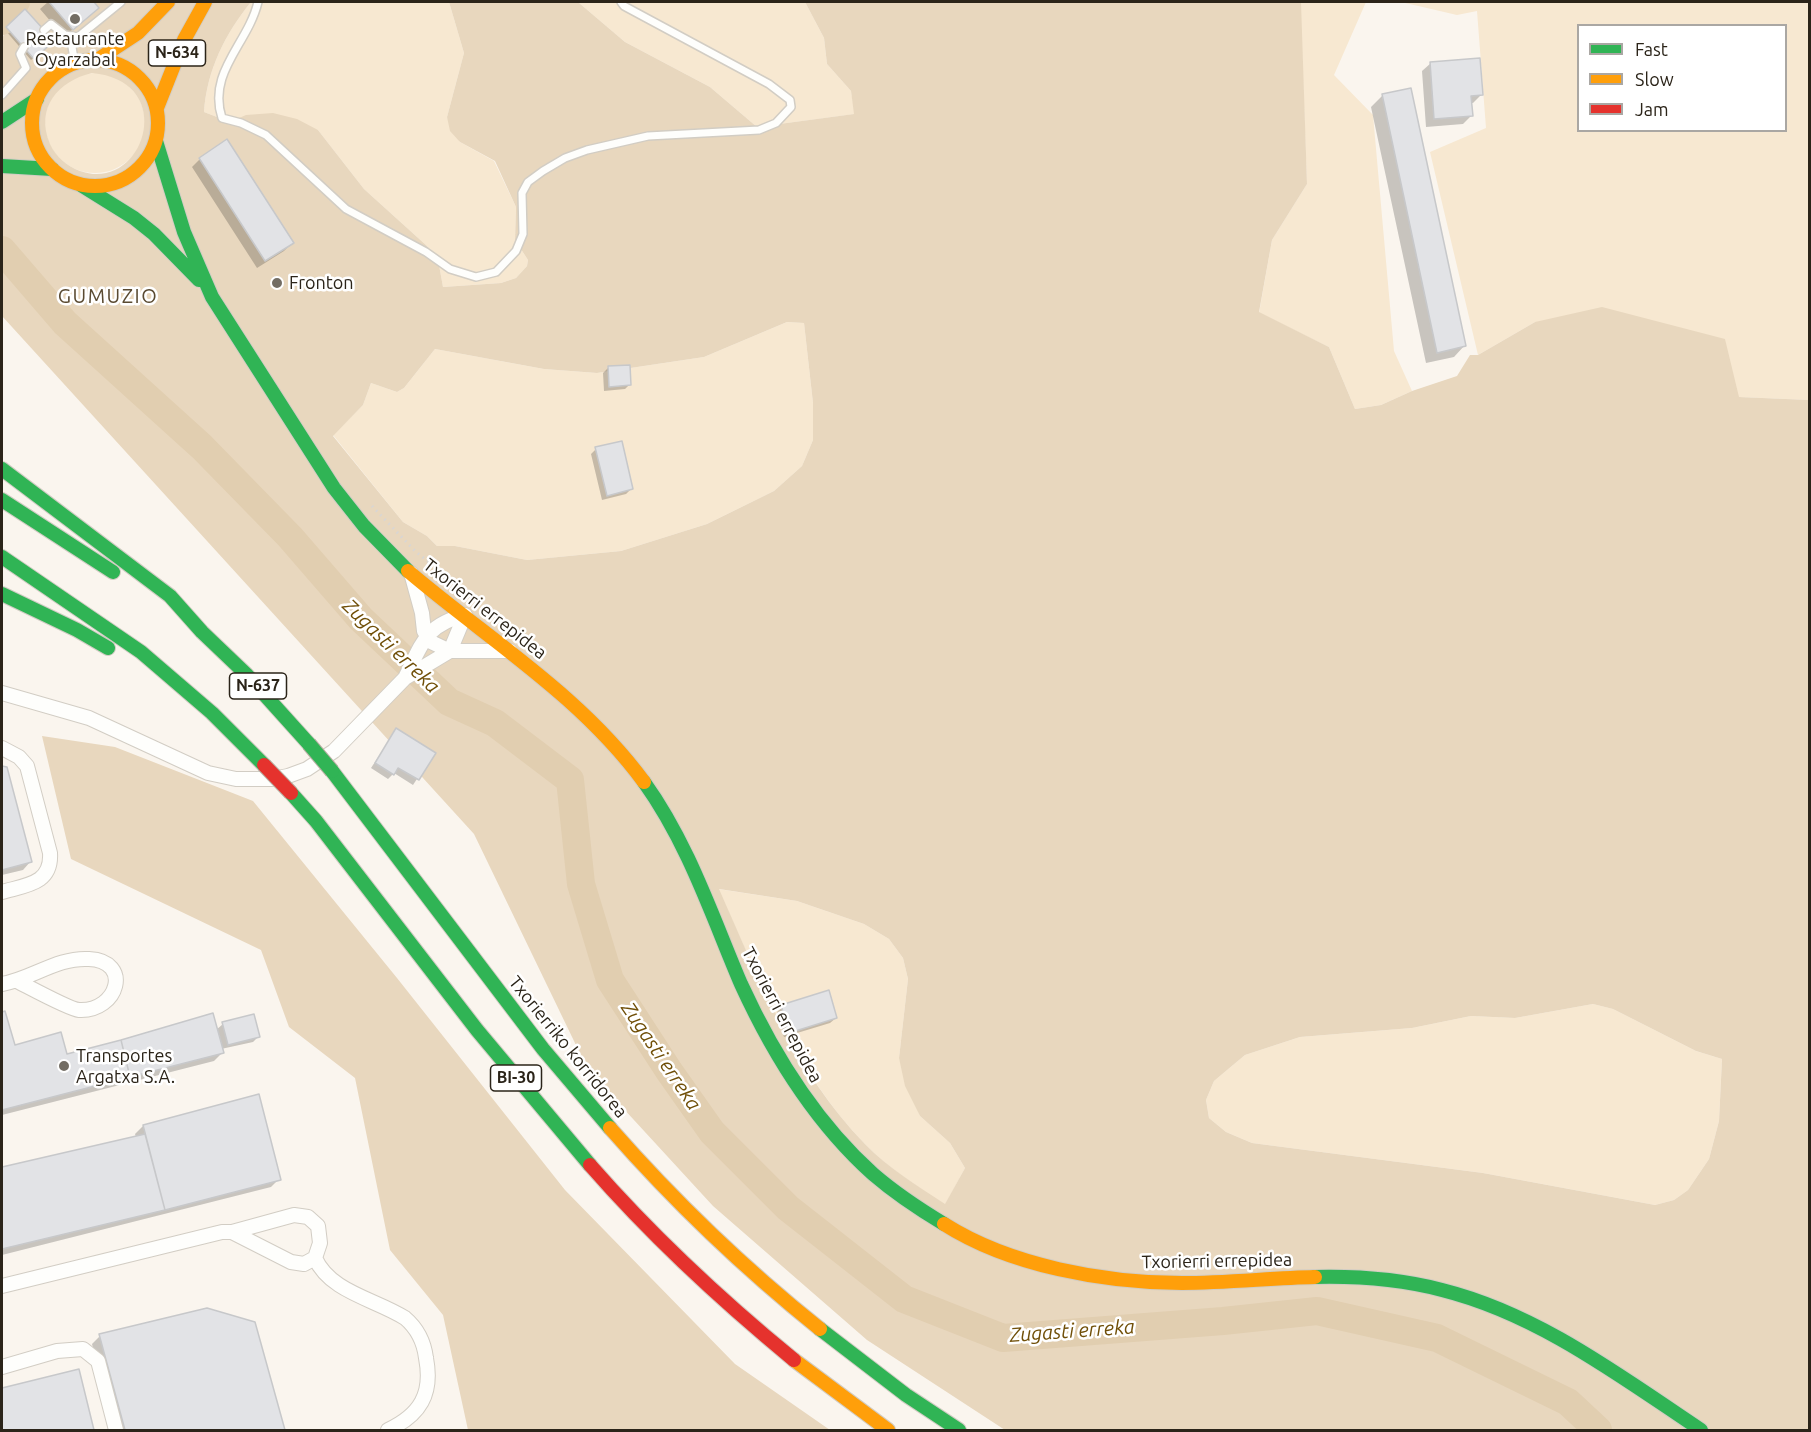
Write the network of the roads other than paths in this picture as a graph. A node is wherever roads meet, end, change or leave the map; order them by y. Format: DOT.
graph roads {
  1 [pos="122,2"];
  2 [pos="168,2"];
  3 [pos="205,2"];
  4 [pos="258,2"];
  5 [pos="621,2"];
  6 [pos="44,30"];
  7 [pos="78,37"];
  8 [pos="24,47"];
  9 [pos="97,60"];
  10 [pos="75,64"];
  11 [pos="2,95"];
  12 [pos="37,99"];
  13 [pos="157,108"];
  14 [pos="2,122"];
  15 [pos="156,141"];
  16 [pos="2,166"];
  17 [pos="52,169"];
  18 [pos="81,185"];
  19 [pos="208,289"];
  20 [pos="2,469"];
  21 [pos="2,500"];
  22 [pos="2,557"];
  23 [pos="411,573"];
  24 [pos="121,578"];
  25 [pos="2,594"];
  26 [pos="166,612"];
  27 [pos="465,615"];
  28 [pos="202,632"];
  29 [pos="425,638"];
  30 [pos="510,651"];
  31 [pos="447,653"];
  32 [pos="405,678"];
  33 [pos="186,692"];
  34 [pos="2,693"];
  35 [pos="2,748"];
  36 [pos="264,765"];
  37 [pos="332,771"];
  38 [pos="2,891"];
  39 [pos="17,981"];
  40 [pos="2,984"];
  41 [pos="232,1232"];
  42 [pos="315,1258"];
  43 [pos="2,1286"];
  44 [pos="2,1367"];
  45 [pos="116,1431"];
  46 [pos="388,1431"];
  47 [pos="888,1431"];
  48 [pos="959,1431"];
  49 [pos="1701,1431"];
  1 -- 7 [label="lane"];
  2 -- 9 [label="main road, N-634"];
  3 -- 13 [label="main road, N-634"];
  4 -- 5 [label="lane"];
  6 -- 7 [label="lane"];
  7 -- 10 [label="lane"];
  8 -- 11 [label="lane"];
  9 -- 10 [label="main road, N-634"];
  9 -- 13 [label="main road, N-634"];
  10 -- 12 [label="main road, N-634"];
  12 -- 14 [label="main road, N-634"];
  12 -- 17 [label="main road, N-634"];
  13 -- 15 [label="main road, N-634"];
  15 -- 18 [label="main road, N-634"];
  15 -- 19 [label="main road"];
  16 -- 17 [label="main road, N-634"];
  17 -- 18 [label="main road, N-634"];
  18 -- 19 [label="main road"];
  19 -- 23 [label="main road, Txorierri errepidea"];
  20 -- 28 [label="main road"];
  21 -- 24 [label="main road"];
  22 -- 33 [label="main road"];
  23 -- 27 [label="main road, Txorierri errepidea"];
  23 -- 29 [label="street"];
  25 -- 33 [label="main road"];
  26 -- 28 [label="main road"];
  27 -- 29 [label="street"];
  27 -- 30 [label="main road, Txorierri errepidea"];
  27 -- 31 [label="street"];
  28 -- 37 [label="main road, Txorierriko korridorea / N-637, bridge"];
  29 -- 31 [label="street"];
  29 -- 32 [label="street"];
  30 -- 31 [label="street"];
  30 -- 49 [label="main road, Txorierri errepidea"];
  31 -- 32 [label="street"];
  32 -- 34 [label="street"];
  33 -- 36 [label="main road, N-637"];
  35 -- 38 [label="street"];
  36 -- 47 [label="main road, BI-30, bridge"];
  37 -- 48 [label="main road, Txorierriko korridorea / BI-30"];
  39 -- 39 [label="street"];
  39 -- 40 [label="street"];
  41 -- 42 [label="street"];
  41 -- 42 [label="street"];
  41 -- 43 [label="street"];
  42 -- 46 [label="street"];
  44 -- 45 [label="street"];
}
